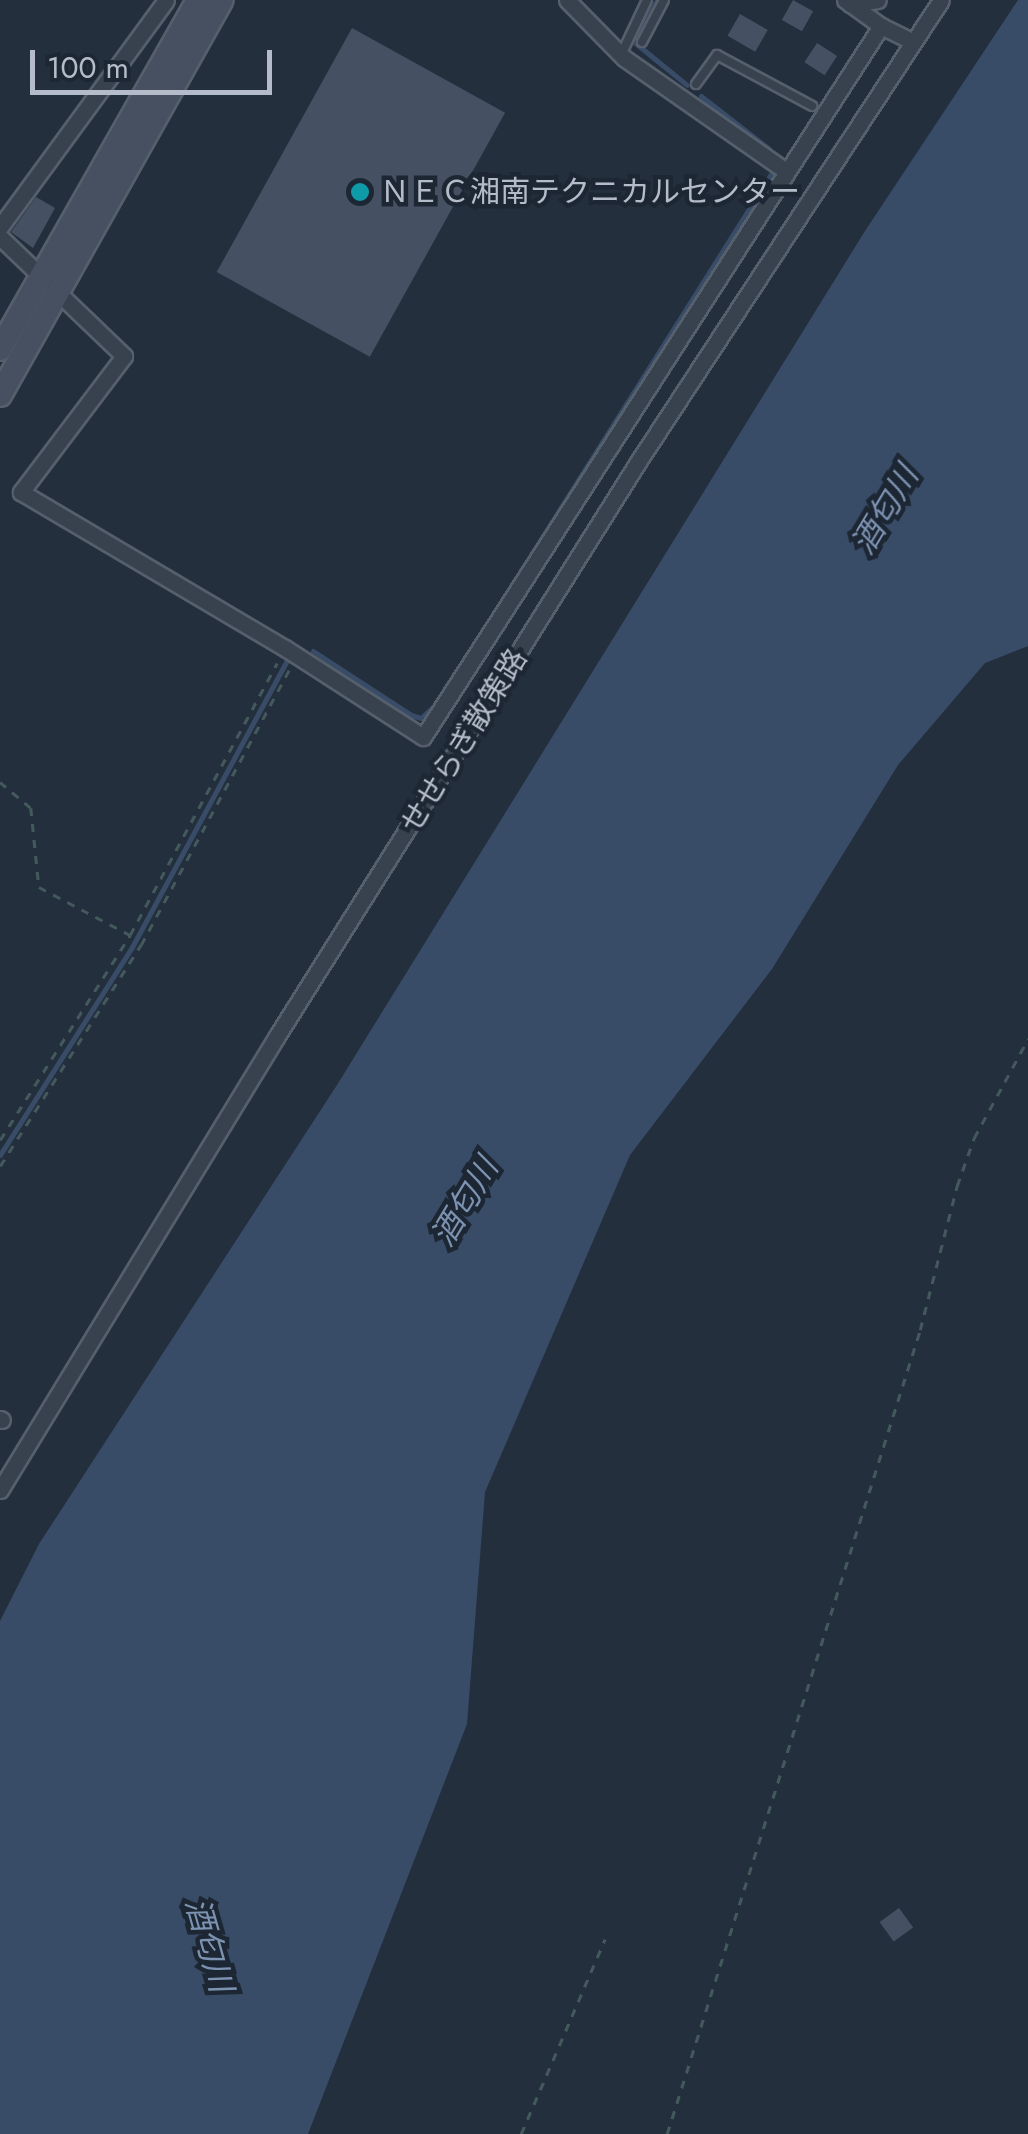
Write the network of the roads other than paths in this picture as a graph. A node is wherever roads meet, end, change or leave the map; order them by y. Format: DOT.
graph roads {
  1 [pos="166,0"];
  2 [pos="198,0"];
  3 [pos="222,0"];
  4 [pos="567,0"];
  5 [pos="647,0"];
  6 [pos="664,0"];
  7 [pos="878,0"];
  8 [pos="942,0"];
  9 [pos="848,2"];
  10 [pos="881,26"];
  11 [pos="912,41"];
  12 [pos="642,42"];
  13 [pos="621,55"];
  14 [pos="696,84"];
  15 [pos="685,100"];
  16 [pos="818,109"];
  17 [pos="786,171"];
  18 [pos="0,226"];
  19 [pos="0,237"];
  20 [pos="49,284"];
  21 [pos="0,350"];
  22 [pos="0,395"];
  23 [pos="0,1490"];
  1 -- 18 [label="street"];
  2 -- 20 [label="main road"];
  3 -- 20 [label="main road"];
  4 -- 13 [label="street"];
  5 -- 13 [label="lane"];
  6 -- 12 [label="lane"];
  7 -- 9 [label="street"];
  8 -- 11 [label="street, せせらぎ散策路"];
  9 -- 10 [label="street"];
  10 -- 11 [label="street"];
  10 -- 16 [label="street"];
  11 -- 23 [label="street, せせらぎ散策路"];
  13 -- 15 [label="street"];
  14 -- 15 [label="street"];
  14 -- 16 [label="lane"];
  15 -- 17 [label="street"];
  16 -- 17 [label="street"];
  17 -- 20 [label="street"];
  19 -- 20 [label="street"];
  20 -- 21 [label="main road"];
  20 -- 22 [label="main road"];
}
